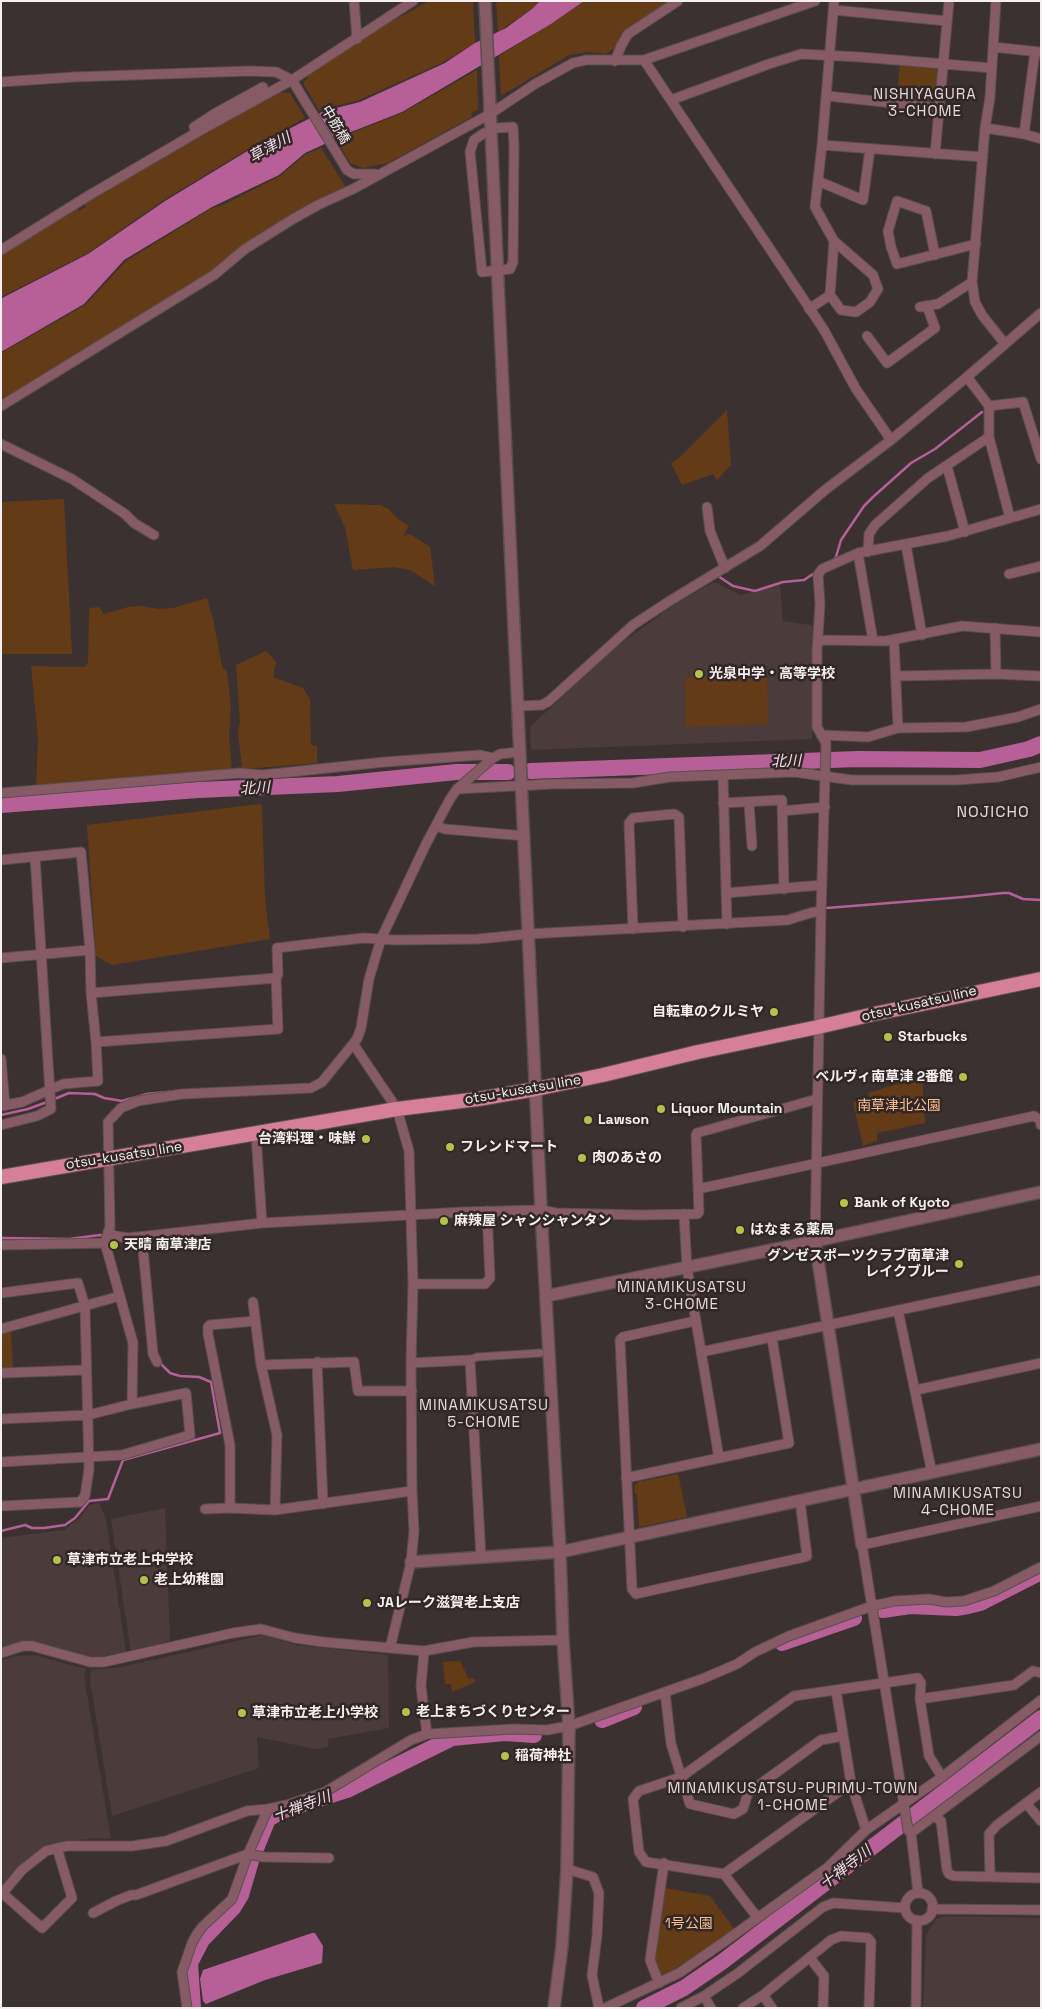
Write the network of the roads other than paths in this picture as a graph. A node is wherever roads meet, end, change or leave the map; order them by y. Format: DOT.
graph roads {
  1 [pos="354,1"];
  2 [pos="413,1"];
  3 [pos="485,1"];
  4 [pos="678,1"];
  5 [pos="815,1"];
  6 [pos="948,1"];
  7 [pos="996,1"];
  8 [pos="834,6"];
  9 [pos="947,20"];
  10 [pos="356,36"];
  11 [pos="993,47"];
  12 [pos="1038,52"];
  13 [pos="831,55"];
  14 [pos="644,60"];
  15 [pos="615,61"];
  16 [pos="942,65"];
  17 [pos="992,68"];
  18 [pos="1,82"];
  19 [pos="294,84"];
  20 [pos="263,87"];
  21 [pos="828,96"];
  22 [pos="671,100"];
  23 [pos="938,108"];
  24 [pos="490,114"];
  25 [pos="199,128"];
  26 [pos="496,128"];
  27 [pos="986,128"];
  28 [pos="484,133"];
  29 [pos="1024,134"];
  30 [pos="1041,139"];
  31 [pos="822,145"];
  32 [pos="870,149"];
  33 [pos="935,154"];
  34 [pos="983,157"];
  35 [pos="381,173"];
  36 [pos="818,181"];
  37 [pos="834,241"];
  38 [pos="1,243"];
  39 [pos="976,244"];
  40 [pos="1,250"];
  41 [pos="935,254"];
  42 [pos="498,270"];
  43 [pos="972,282"];
  44 [pos="830,295"];
  45 [pos="809,309"];
  46 [pos="1041,313"];
  47 [pos="867,336"];
  48 [pos="1004,344"];
  49 [pos="967,377"];
  50 [pos="1,406"];
  51 [pos="989,406"];
  52 [pos="989,436"];
  53 [pos="891,440"];
  54 [pos="1,444"];
  55 [pos="1041,459"];
  56 [pos="947,466"];
  57 [pos="707,507"];
  58 [pos="1041,509"];
  59 [pos="1010,518"];
  60 [pos="965,532"];
  61 [pos="154,535"];
  62 [pos="906,545"];
  63 [pos="868,552"];
  64 [pos="858,553"];
  65 [pos="1041,566"];
  66 [pos="725,568"];
  67 [pos="1009,574"];
  68 [pos="995,628"];
  69 [pos="1041,632"];
  70 [pos="922,635"];
  71 [pos="819,640"];
  72 [pos="894,640"];
  73 [pos="873,641"];
  74 [pos="996,674"];
  75 [pos="896,676"];
  76 [pos="1041,676"];
  77 [pos="519,706"];
  78 [pos="1041,709"];
  79 [pos="898,728"];
  80 [pos="823,739"];
  81 [pos="521,757"];
  82 [pos="491,759"];
  83 [pos="1041,767"];
  84 [pos="826,775"];
  85 [pos="723,776"];
  86 [pos="522,784"];
  87 [pos="460,787"];
  88 [pos="1,793"];
  89 [pos="724,803"];
  90 [pos="750,803"];
  91 [pos="825,807"];
  92 [pos="782,811"];
  93 [pos="437,826"];
  94 [pos="525,836"];
  95 [pos="752,846"];
  96 [pos="35,857"];
  97 [pos="1,860"];
  98 [pos="822,885"];
  99 [pos="784,889"];
  100 [pos="726,893"];
  101 [pos="821,911"];
  102 [pos="727,924"];
  103 [pos="683,927"];
  104 [pos="633,928"];
  105 [pos="528,934"];
  106 [pos="381,939"];
  107 [pos="90,950"];
  108 [pos="41,956"];
  109 [pos="1,958"];
  110 [pos="276,978"];
  111 [pos="1041,978"];
  112 [pos="91,993"];
  113 [pos="818,1028"];
  114 [pos="96,1042"];
  115 [pos="354,1045"];
  116 [pos="1,1059"];
  117 [pos="51,1089"];
  118 [pos="536,1089"];
  119 [pos="817,1099"];
  120 [pos="3,1106"];
  121 [pos="397,1110"];
  122 [pos="1,1125"];
  123 [pos="1041,1125"];
  124 [pos="256,1135"];
  125 [pos="108,1159"];
  126 [pos="816,1162"];
  127 [pos="1,1178"];
  128 [pos="698,1189"];
  129 [pos="1041,1192"];
  130 [pos="541,1210"];
  131 [pos="487,1212"];
  132 [pos="684,1214"];
  133 [pos="411,1215"];
  134 [pos="262,1223"];
  135 [pos="108,1232"];
  136 [pos="134,1237"];
  137 [pos="815,1241"];
  138 [pos="105,1243"];
  139 [pos="1,1245"];
  140 [pos="687,1268"];
  141 [pos="1041,1280"];
  142 [pos="413,1284"];
  143 [pos="1,1293"];
  144 [pos="120,1296"];
  145 [pos="546,1296"];
  146 [pos="253,1302"];
  147 [pos="85,1306"];
  148 [pos="898,1310"];
  149 [pos="255,1321"];
  150 [pos="696,1321"];
  151 [pos="827,1326"];
  152 [pos="1,1330"];
  153 [pos="772,1338"];
  154 [pos="701,1352"];
  155 [pos="540,1353"];
  156 [pos="470,1360"];
  157 [pos="157,1362"];
  158 [pos="317,1362"];
  159 [pos="411,1363"];
  160 [pos="1041,1363"];
  161 [pos="261,1365"];
  162 [pos="86,1370"];
  163 [pos="1,1373"];
  164 [pos="916,1390"];
  165 [pos="412,1391"];
  166 [pos="132,1404"];
  167 [pos="88,1415"];
  168 [pos="1,1419"];
  169 [pos="1040,1453"];
  170 [pos="88,1458"];
  171 [pos="718,1458"];
  172 [pos="1,1462"];
  173 [pos="932,1473"];
  174 [pos="626,1478"];
  175 [pos="854,1489"];
  176 [pos="412,1491"];
  177 [pos="800,1502"];
  178 [pos="323,1504"];
  179 [pos="1,1506"];
  180 [pos="1041,1506"];
  181 [pos="230,1508"];
  182 [pos="205,1509"];
  183 [pos="275,1510"];
  184 [pos="629,1537"];
  185 [pos="862,1545"];
  186 [pos="560,1552"];
  187 [pos="481,1557"];
  188 [pos="411,1562"];
  189 [pos="1041,1567"];
  190 [pos="872,1606"];
  191 [pos="563,1640"];
  192 [pos="390,1648"];
  193 [pos="424,1650"];
  194 [pos="1,1654"];
  195 [pos="1041,1673"];
  196 [pos="886,1683"];
  197 [pos="836,1690"];
  198 [pos="665,1692"];
  199 [pos="920,1699"];
  200 [pos="1041,1700"];
  201 [pos="569,1726"];
  202 [pos="427,1734"];
  203 [pos="843,1736"];
  204 [pos="1040,1740"];
  205 [pos="942,1776"];
  206 [pos="681,1777"];
  207 [pos="852,1783"];
  208 [pos="1041,1792"];
  209 [pos="1026,1803"];
  210 [pos="905,1807"];
  211 [pos="268,1809"];
  212 [pos="934,1816"];
  213 [pos="1041,1821"];
  214 [pos="866,1830"];
  215 [pos="910,1831"];
  216 [pos="57,1848"];
  217 [pos="252,1855"];
  218 [pos="329,1858"];
  219 [pos="664,1863"];
  220 [pos="567,1869"];
  221 [pos="724,1874"];
  222 [pos="990,1877"];
  223 [pos="1041,1878"];
  224 [pos="918,1893"];
  225 [pos="2,1894"];
  226 [pos="905,1908"];
  227 [pos="932,1909"];
  228 [pos="1041,1910"];
  229 [pos="92,1913"];
  230 [pos="757,1917"];
  231 [pos="917,1920"];
  232 [pos="810,1958"];
  233 [pos="659,1983"];
  234 [pos="763,1995"];
  235 [pos="704,1996"];
  236 [pos="187,2008"];
  237 [pos="554,2008"];
  238 [pos="599,2008"];
  239 [pos="605,2008"];
  240 [pos="681,2008"];
  241 [pos="710,2008"];
  242 [pos="743,2008"];
  243 [pos="772,2008"];
  244 [pos="823,2008"];
  245 [pos="869,2008"];
  246 [pos="916,2008"];
  1 -- 10 [label="street"];
  2 -- 10 [label="street"];
  3 -- 24 [label="street"];
  4 -- 15 [label="street"];
  5 -- 14 [label="street"];
  6 -- 9 [label="street"];
  7 -- 11 [label="street"];
  8 -- 9 [label="street"];
  8 -- 13 [label="street"];
  9 -- 16 [label="street"];
  10 -- 19 [label="street"];
  11 -- 12 [label="street"];
  11 -- 17 [label="street"];
  12 -- 29 [label="street"];
  13 -- 16 [label="street"];
  13 -- 21 [label="street"];
  13 -- 22 [label="street"];
  14 -- 15 [label="street"];
  14 -- 22 [label="street"];
  15 -- 24 [label="street"];
  16 -- 17 [label="street"];
  16 -- 23 [label="street"];
  17 -- 27 [label="street"];
  18 -- 19 [label="street"];
  19 -- 25 [label="street"];
  19 -- 35 [label="street, 中筋橋"];
  20 -- 25 [label="street"];
  21 -- 23 [label="street"];
  21 -- 31 [label="street"];
  22 -- 45 [label="street"];
  23 -- 33 [label="street"];
  24 -- 35 [label="street"];
  24 -- 42 [label="street"];
  25 -- 38 [label="street"];
  25 -- 40 [label="street"];
  26 -- 42 [label="street"];
  27 -- 29 [label="street"];
  27 -- 34 [label="street"];
  28 -- 42 [label="street"];
  29 -- 30 [label="street"];
  31 -- 32 [label="street"];
  31 -- 36 [label="street"];
  32 -- 33 [label="street"];
  32 -- 36 [label="street"];
  33 -- 34 [label="street"];
  34 -- 39 [label="street"];
  35 -- 50 [label="street"];
  36 -- 37 [label="street"];
  37 -- 44 [label="street"];
  37 -- 44 [label="street"];
  39 -- 41 [label="street"];
  39 -- 43 [label="street"];
  41 -- 41 [label="street"];
  42 -- 77 [label="street"];
  43 -- 47 [label="street"];
  43 -- 48 [label="street"];
  44 -- 45 [label="street"];
  45 -- 53 [label="street"];
  46 -- 48 [label="street"];
  48 -- 49 [label="street"];
  49 -- 51 [label="street"];
  49 -- 53 [label="street"];
  51 -- 52 [label="street"];
  51 -- 55 [label="street"];
  52 -- 56 [label="street"];
  52 -- 59 [label="street"];
  53 -- 66 [label="street"];
  54 -- 61 [label="street"];
  56 -- 60 [label="street"];
  56 -- 63 [label="street"];
  57 -- 66 [label="street"];
  58 -- 59 [label="street"];
  59 -- 60 [label="street"];
  60 -- 62 [label="street"];
  62 -- 63 [label="street"];
  62 -- 70 [label="street"];
  63 -- 64 [label="street"];
  64 -- 71 [label="street"];
  64 -- 73 [label="street"];
  65 -- 67 [label="street"];
  66 -- 77 [label="street"];
  68 -- 69 [label="street"];
  68 -- 70 [label="street"];
  68 -- 74 [label="street"];
  70 -- 72 [label="street"];
  71 -- 73 [label="street"];
  71 -- 80 [label="street"];
  72 -- 73 [label="street"];
  72 -- 75 [label="street"];
  74 -- 75 [label="street"];
  74 -- 76 [label="street"];
  75 -- 79 [label="street"];
  77 -- 81 [label="street"];
  78 -- 79 [label="street"];
  79 -- 80 [label="street"];
  80 -- 84 [label="street"];
  81 -- 82 [label="street"];
  81 -- 86 [label="street"];
  82 -- 87 [label="street"];
  82 -- 88 [label="street"];
  83 -- 84 [label="street"];
  84 -- 85 [label="street"];
  84 -- 91 [label="street"];
  85 -- 86 [label="street"];
  85 -- 89 [label="street"];
  86 -- 87 [label="street"];
  86 -- 94 [label="street"];
  87 -- 93 [label="street"];
  89 -- 90 [label="street"];
  89 -- 100 [label="street"];
  90 -- 92 [label="street"];
  90 -- 95 [label="street"];
  91 -- 92 [label="street"];
  91 -- 98 [label="street"];
  92 -- 99 [label="street"];
  93 -- 94 [label="street"];
  93 -- 106 [label="street"];
  94 -- 105 [label="street"];
  96 -- 97 [label="street"];
  96 -- 107 [label="street"];
  96 -- 108 [label="street"];
  98 -- 99 [label="street"];
  98 -- 101 [label="street"];
  99 -- 100 [label="street"];
  100 -- 102 [label="street"];
  101 -- 102 [label="street"];
  101 -- 113 [label="street"];
  102 -- 103 [label="street"];
  103 -- 104 [label="street"];
  103 -- 104 [label="street"];
  104 -- 105 [label="street"];
  105 -- 106 [label="street"];
  105 -- 118 [label="street"];
  106 -- 110 [label="street"];
  106 -- 115 [label="street"];
  107 -- 108 [label="street"];
  107 -- 112 [label="street"];
  108 -- 109 [label="street"];
  108 -- 117 [label="street"];
  110 -- 112 [label="street"];
  110 -- 114 [label="street"];
  111 -- 113 [label="main road, otsu-kusatsu line"];
  112 -- 114 [label="street"];
  113 -- 118 [label="main road, otsu-kusatsu line"];
  113 -- 119 [label="street"];
  114 -- 117 [label="street"];
  115 -- 121 [label="street"];
  115 -- 125 [label="street"];
  116 -- 120 [label="street"];
  117 -- 120 [label="street"];
  117 -- 122 [label="street"];
  118 -- 121 [label="main road, otsu-kusatsu line"];
  118 -- 130 [label="street"];
  119 -- 126 [label="street"];
  119 -- 128 [label="street"];
  121 -- 124 [label="main road, otsu-kusatsu line"];
  121 -- 133 [label="street"];
  123 -- 126 [label="street"];
  124 -- 125 [label="main road, otsu-kusatsu line"];
  124 -- 134 [label="street"];
  125 -- 127 [label="main road, otsu-kusatsu line"];
  125 -- 135 [label="street"];
  126 -- 128 [label="street"];
  126 -- 137 [label="street"];
  128 -- 132 [label="street"];
  129 -- 137 [label="street"];
  130 -- 131 [label="street"];
  130 -- 132 [label="street"];
  130 -- 145 [label="street"];
  131 -- 133 [label="street"];
  131 -- 142 [label="street"];
  132 -- 140 [label="street"];
  133 -- 134 [label="street"];
  133 -- 142 [label="street"];
  134 -- 136 [label="street"];
  135 -- 136 [label="street"];
  135 -- 138 [label="street"];
  136 -- 157 [label="street"];
  137 -- 140 [label="street"];
  137 -- 151 [label="street"];
  138 -- 139 [label="street"];
  138 -- 144 [label="street"];
  140 -- 145 [label="street"];
  140 -- 150 [label="street"];
  141 -- 148 [label="street"];
  142 -- 159 [label="street"];
  143 -- 147 [label="street"];
  144 -- 147 [label="street"];
  144 -- 166 [label="street"];
  145 -- 186 [label="street"];
  146 -- 149 [label="street"];
  147 -- 152 [label="street"];
  147 -- 162 [label="street"];
  148 -- 151 [label="street"];
  148 -- 164 [label="street"];
  149 -- 161 [label="street"];
  149 -- 181 [label="street"];
  150 -- 154 [label="street"];
  150 -- 174 [label="street"];
  151 -- 153 [label="street"];
  151 -- 175 [label="street"];
  153 -- 154 [label="street"];
  153 -- 171 [label="street"];
  154 -- 171 [label="street"];
  155 -- 156 [label="street"];
  156 -- 159 [label="street"];
  156 -- 187 [label="street"];
  158 -- 161 [label="street"];
  158 -- 165 [label="street"];
  158 -- 178 [label="street"];
  159 -- 165 [label="street"];
  160 -- 164 [label="street"];
  161 -- 183 [label="street"];
  162 -- 163 [label="street"];
  162 -- 167 [label="street"];
  164 -- 173 [label="street"];
  165 -- 176 [label="street"];
  166 -- 167 [label="street"];
  166 -- 170 [label="street"];
  167 -- 168 [label="street"];
  167 -- 170 [label="street"];
  169 -- 173 [label="street"];
  170 -- 172 [label="street"];
  170 -- 179 [label="street"];
  171 -- 174 [label="street"];
  173 -- 175 [label="street"];
  174 -- 184 [label="street"];
  175 -- 177 [label="street"];
  175 -- 185 [label="street"];
  176 -- 178 [label="street"];
  176 -- 188 [label="street"];
  177 -- 184 [label="street"];
  177 -- 184 [label="street"];
  178 -- 183 [label="street"];
  180 -- 185 [label="street"];
  181 -- 182 [label="street"];
  181 -- 183 [label="street"];
  184 -- 186 [label="street"];
  185 -- 190 [label="street"];
  186 -- 187 [label="street"];
  186 -- 191 [label="street"];
  187 -- 188 [label="street"];
  188 -- 192 [label="street"];
  189 -- 190 [label="street"];
  190 -- 196 [label="street"];
  190 -- 198 [label="street"];
  191 -- 193 [label="street"];
  191 -- 201 [label="street"];
  192 -- 193 [label="street"];
  192 -- 194 [label="street"];
  193 -- 202 [label="street"];
  195 -- 199 [label="street"];
  196 -- 197 [label="street"];
  196 -- 199 [label="street"];
  196 -- 210 [label="street"];
  197 -- 203 [label="street"];
  197 -- 206 [label="street"];
  198 -- 201 [label="street"];
  198 -- 206 [label="street"];
  199 -- 205 [label="street"];
  200 -- 205 [label="street"];
  201 -- 202 [label="street"];
  201 -- 220 [label="street"];
  202 -- 211 [label="street"];
  203 -- 206 [label="street"];
  203 -- 207 [label="street"];
  204 -- 212 [label="street"];
  205 -- 210 [label="street"];
  206 -- 219 [label="street"];
  207 -- 214 [label="street"];
  207 -- 221 [label="street"];
  208 -- 209 [label="street"];
  209 -- 213 [label="street"];
  209 -- 222 [label="street"];
  210 -- 214 [label="street"];
  210 -- 215 [label="street"];
  211 -- 216 [label="street"];
  211 -- 217 [label="street"];
  212 -- 215 [label="street"];
  212 -- 222 [label="street"];
  214 -- 230 [label="street"];
  215 -- 224 [label="street"];
  216 -- 225 [label="street"];
  216 -- 225 [label="street"];
  217 -- 218 [label="street"];
  217 -- 229 [label="street"];
  217 -- 236 [label="street"];
  219 -- 221 [label="street"];
  219 -- 233 [label="street"];
  220 -- 237 [label="street"];
  220 -- 238 [label="street"];
  221 -- 230 [label="street"];
  222 -- 223 [label="street"];
  224 -- 226 [label="street"];
  224 -- 227 [label="street"];
  226 -- 231 [label="street"];
  226 -- 235 [label="street"];
  227 -- 228 [label="street"];
  227 -- 231 [label="street"];
  230 -- 233 [label="street"];
  231 -- 246 [label="street"];
  232 -- 234 [label="street"];
  232 -- 244 [label="street"];
  232 -- 245 [label="street"];
  233 -- 239 [label="street"];
  234 -- 242 [label="street"];
  234 -- 243 [label="street"];
  235 -- 240 [label="street"];
  235 -- 241 [label="street"];
}
